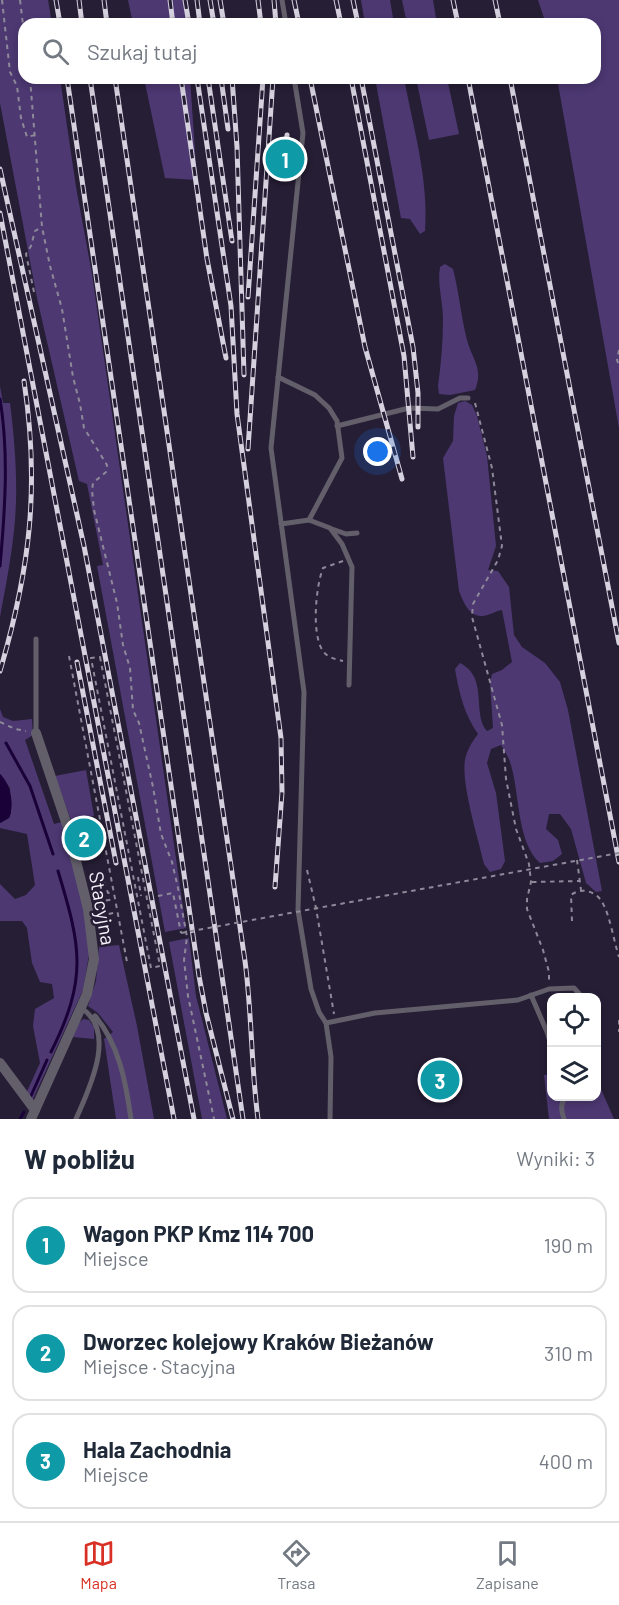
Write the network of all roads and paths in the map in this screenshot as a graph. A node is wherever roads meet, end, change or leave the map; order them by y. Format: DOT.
graph roads {
  1 [pos="2,0"];
  2 [pos="20,0"];
  3 [pos="282,0"];
  4 [pos="22,18"];
  5 [pos="285,18"];
  6 [pos="31,84"];
  7 [pos="295,84"];
  8 [pos="35,135"];
  9 [pos="42,227"];
  10 [pos="34,292"];
  11 [pos="619,350"];
  12 [pos="619,365"];
  13 [pos="278,377"];
  14 [pos="468,398"];
  15 [pos="338,426"];
  16 [pos="309,520"];
  17 [pos="281,524"];
  18 [pos="330,528"];
  19 [pos="357,533"];
  20 [pos="348,559"];
  21 [pos="36,639"];
  22 [pos="69,656"];
  23 [pos="350,662"];
  24 [pos="349,685"];
  25 [pos="0,722"];
  26 [pos="15,729"];
  27 [pos="36,733"];
  28 [pos="619,853"];
  29 [pos="577,860"];
  30 [pos="142,876"];
  31 [pos="138,877"];
  32 [pos="309,877"];
  33 [pos="133,878"];
  34 [pos="580,881"];
  35 [pos="531,882"];
  36 [pos="581,890"];
  37 [pos="113,892"];
  38 [pos="141,896"];
  39 [pos="158,896"];
  40 [pos="115,899"];
  41 [pos="103,901"];
  42 [pos="93,902"];
  43 [pos="107,906"];
  44 [pos="98,908"];
  45 [pos="316,908"];
  46 [pos="117,912"];
  47 [pos="96,917"];
  48 [pos="572,921"];
  49 [pos="619,957"];
  50 [pos="127,962"];
  51 [pos="549,989"];
  52 [pos="578,993"];
  53 [pos="531,995"];
  54 [pos="84,1011"];
  55 [pos="335,1020"];
  56 [pos="619,1020"];
  57 [pos="326,1023"];
  58 [pos="619,1032"];
  59 [pos="552,1047"];
  60 [pos="0,1063"];
  61 [pos="563,1101"];
  62 [pos="33,1114"];
  63 [pos="76,1119"];
  64 [pos="131,1119"];
  65 [pos="214,1119"];
  66 [pos="330,1119"];
  67 [pos="564,1119"];
  1 -- 8 [label="path"];
  2 -- 4 [label="path"];
  3 -- 5 [label="lane"];
  6 -- 8 [label="path"];
  7 -- 13 [label="lane"];
  8 -- 9 [label="path"];
  9 -- 10 [label="path"];
  9 -- 65 [label="path"];
  11 -- 12 [label="path"];
  13 -- 15 [label="lane"];
  13 -- 17 [label="lane"];
  14 -- 15 [label="lane"];
  14 -- 35 [label="path"];
  15 -- 16 [label="lane"];
  16 -- 17 [label="lane"];
  16 -- 18 [label="lane"];
  17 -- 57 [label="lane"];
  18 -- 19 [label="lane"];
  18 -- 20 [label="lane"];
  20 -- 23 [label="lane"];
  20 -- 23 [label="path"];
  21 -- 27 [label="lane"];
  22 -- 37 [label="path"];
  23 -- 24 [label="lane"];
  25 -- 26 [label="path"];
  27 -- 54 [label="street, Stacyjna"];
  28 -- 29 [label="path, bridge"];
  29 -- 34 [label="path"];
  29 -- 45 [label="path, bridge"];
  30 -- 31 [label="path"];
  30 -- 33 [label="path"];
  30 -- 33 [label="path"];
  31 -- 33 [label="path"];
  31 -- 38 [label="path"];
  32 -- 45 [label="path"];
  34 -- 35 [label="path"];
  34 -- 36 [label="path"];
  35 -- 51 [label="path"];
  36 -- 48 [label="path"];
  36 -- 49 [label="path"];
  37 -- 40 [label="path"];
  37 -- 41 [label="path"];
  39 -- 45 [label="path, bridge"];
  40 -- 41 [label="path"];
  40 -- 46 [label="path"];
  41 -- 42 [label="path"];
  43 -- 44 [label="path"];
  45 -- 55 [label="path"];
  46 -- 47 [label="path"];
  46 -- 50 [label="path"];
  51 -- 52 [label="lane"];
  51 -- 53 [label="lane"];
  53 -- 55 [label="lane"];
  53 -- 59 [label="lane"];
  54 -- 62 [label="street, Stacyjna"];
  54 -- 63 [label="lane"];
  54 -- 64 [label="lane"];
  55 -- 57 [label="lane"];
  56 -- 58 [label="path"];
  57 -- 66 [label="lane"];
  60 -- 62 [label="street"];
  61 -- 67 [label="lane"];
}
